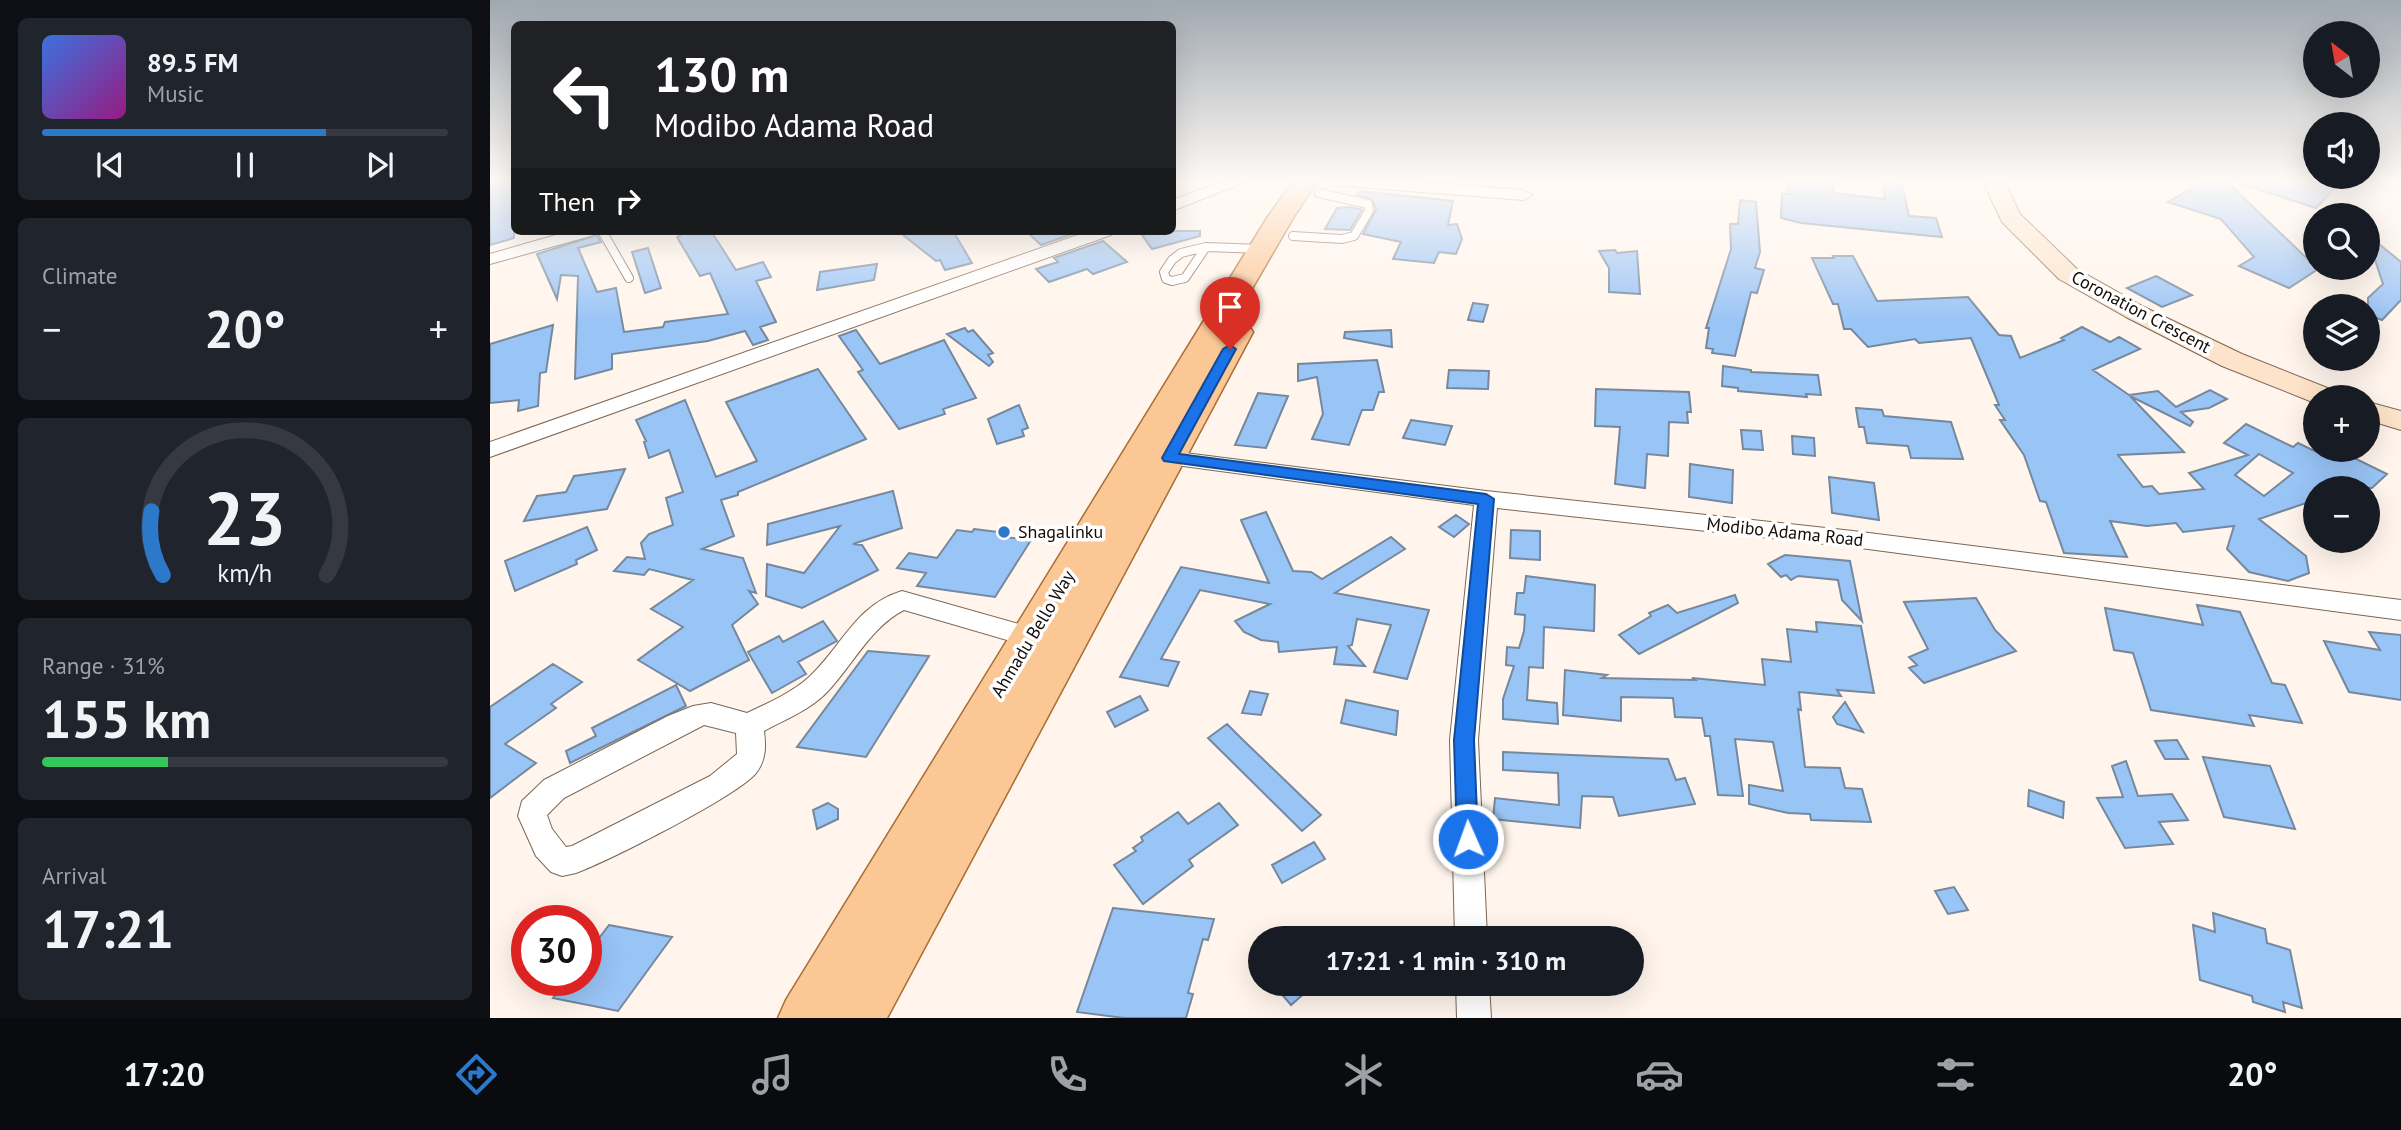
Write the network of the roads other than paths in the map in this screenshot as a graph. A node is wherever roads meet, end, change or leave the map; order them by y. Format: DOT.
graph roads {
  1 [pos="1289,228"];
  2 [pos="1359,228"];
  3 [pos="2020,228"];
  4 [pos="574,235"];
  5 [pos="604,235"];
  6 [pos="1094,235"];
  7 [pos="1278,242"];
  8 [pos="1206,247"];
  9 [pos="490,259"];
  10 [pos="629,278"];
  11 [pos="2303,388"];
  12 [pos="2380,415"];
  13 [pos="2401,421"];
  14 [pos="490,450"];
  15 [pos="1169,458"];
  16 [pos="1486,499"];
  17 [pos="2401,610"];
  18 [pos="1031,637"];
  19 [pos="749,725"];
  20 [pos="1471,926"];
  21 [pos="1473,996"];
  22 [pos="804,1018"];
  23 [pos="859,1018"];
  24 [pos="1474,1018"];
  1 -- 7 [label="main road, Ahmadu Bello Way"];
  2 -- 7 [label="lane"];
  3 -- 11 [label="main road, Coronation Crescent"];
  4 -- 9 [label="street"];
  5 -- 10 [label="lane"];
  6 -- 14 [label="street"];
  7 -- 8 [label="lane"];
  7 -- 15 [label="main road, Ahmadu Bello Way"];
  7 -- 18 [label="main road, Ahmadu Bello Way"];
  8 -- 8 [label="lane"];
  12 -- 13 [label="main road"];
  15 -- 16 [label="street, Modibo Adama Road"];
  15 -- 23 [label="main road, Ahmadu Bello Way"];
  16 -- 17 [label="street, Modibo Adama Road"];
  16 -- 20 [label="street"];
  18 -- 19 [label="street"];
  18 -- 22 [label="main road, Ahmadu Bello Way"];
  19 -- 19 [label="street"];
  21 -- 24 [label="street"];
}
